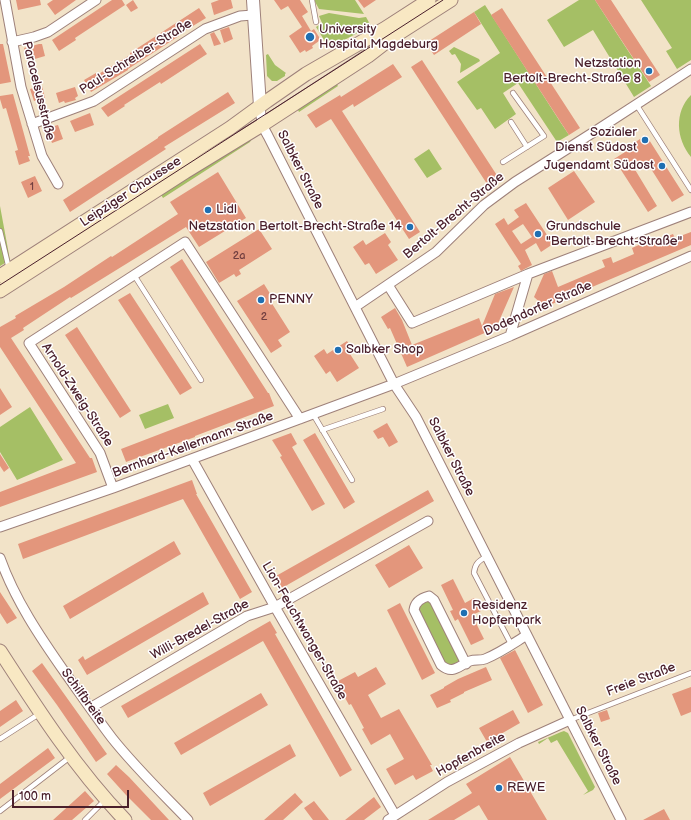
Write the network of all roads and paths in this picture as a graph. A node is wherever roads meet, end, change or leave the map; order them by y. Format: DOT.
graph roads {
  1 [pos="5,0"];
  2 [pos="96,0"];
  3 [pos="253,0"];
  4 [pos="312,0"];
  5 [pos="429,0"];
  6 [pos="451,0"];
  7 [pos="253,15"];
  8 [pos="316,22"];
  9 [pos="12,42"];
  10 [pos="691,69"];
  11 [pos="513,93"];
  12 [pos="636,104"];
  13 [pos="260,106"];
  14 [pos="511,122"];
  15 [pos="32,124"];
  16 [pos="262,125"];
  17 [pos="527,146"];
  18 [pos="503,162"];
  19 [pos="58,184"];
  20 [pos="691,190"];
  21 [pos="691,212"];
  22 [pos="0,232"];
  23 [pos="691,256"];
  24 [pos="5,273"];
  25 [pos="528,274"];
  26 [pos="134,275"];
  27 [pos="388,285"];
  28 [pos="0,291"];
  29 [pos="355,307"];
  30 [pos="510,336"];
  31 [pos="201,380"];
  32 [pos="394,384"];
  33 [pos="383,409"];
  34 [pos="313,414"];
  35 [pos="300,419"];
  36 [pos="322,430"];
  37 [pos="192,459"];
  38 [pos="352,480"];
  39 [pos="112,488"];
  40 [pos="428,521"];
  41 [pos="0,527"];
  42 [pos="487,556"];
  43 [pos="0,558"];
  44 [pos="275,607"];
  45 [pos="527,635"];
  46 [pos="511,644"];
  47 [pos="0,651"];
  48 [pos="466,664"];
  49 [pos="691,673"];
  50 [pos="90,708"];
  51 [pos="40,713"];
  52 [pos="570,720"];
  53 [pos="0,739"];
  54 [pos="71,757"];
  55 [pos="106,800"];
  56 [pos="0,811"];
  57 [pos="391,818"];
  58 [pos="85,820"];
  59 [pos="125,820"];
  60 [pos="188,820"];
  61 [pos="621,820"];
  1 -- 9 [label="street, Paracelsusstraße"];
  2 -- 9 [label="street"];
  3 -- 7 [label="street"];
  4 -- 8 [label="lane"];
  5 -- 13 [label="main road, Leipziger Chaussee"];
  6 -- 16 [label="main road, Leipziger Chaussee"];
  7 -- 13 [label="street"];
  7 -- 15 [label="street, Paul-Schreiber-Straße"];
  9 -- 15 [label="street, Paracelsusstraße"];
  10 -- 12 [label="street, Bertolt-Brecht-Straße"];
  11 -- 17 [label="lane"];
  12 -- 20 [label="lane"];
  12 -- 27 [label="street, Bertolt-Brecht-Straße"];
  13 -- 16 [label="street, Salbker Straße"];
  13 -- 24 [label="main road, Leipziger Chaussee"];
  14 -- 17 [label="lane"];
  15 -- 19 [label="street, Paracelsusstraße"];
  16 -- 28 [label="main road, Leipziger Chaussee"];
  16 -- 29 [label="street, Salbker Straße"];
  17 -- 18 [label="lane"];
  21 -- 25 [label="street"];
  22 -- 24 [label="lane"];
  23 -- 30 [label="street, Dodendorfer Straße"];
  25 -- 27 [label="street"];
  25 -- 30 [label="street"];
  26 -- 31 [label="lane"];
  26 -- 35 [label="street, Arnold-Zweig-Straße"];
  26 -- 39 [label="street, Arnold-Zweig-Straße"];
  27 -- 29 [label="street, Bertolt-Brecht-Straße"];
  29 -- 32 [label="street, Salbker Straße"];
  30 -- 32 [label="street, Dodendorfer Straße"];
  32 -- 34 [label="street, Bernhard-Kellermann-Straße"];
  32 -- 42 [label="street, Salbker Straße"];
  33 -- 36 [label="lane"];
  34 -- 35 [label="street, Bernhard-Kellermann-Straße"];
  34 -- 36 [label="lane"];
  35 -- 37 [label="street, Bernhard-Kellermann-Straße"];
  36 -- 38 [label="lane"];
  37 -- 39 [label="street, Bernhard-Kellermann-Straße"];
  37 -- 44 [label="street, Lion-Feuchtwanger-Straße"];
  39 -- 41 [label="street, Bernhard-Kellermann-Straße"];
  40 -- 44 [label="street, Willi-Bredel-Straße"];
  42 -- 45 [label="street, Salbker Straße"];
  42 -- 46 [label="lane"];
  43 -- 50 [label="street, Schilfbreite"];
  44 -- 50 [label="street, Willi-Bredel-Straße"];
  44 -- 57 [label="street, Lion-Feuchtwanger-Straße"];
  45 -- 46 [label="street"];
  45 -- 52 [label="street, Salbker Straße"];
  46 -- 48 [label="street"];
  47 -- 51 [label="main road"];
  48 -- 48 [label="street"];
  49 -- 52 [label="lane, Freie Straße"];
  50 -- 60 [label="street, Schilfbreite"];
  51 -- 53 [label="lane"];
  51 -- 54 [label="main road"];
  52 -- 57 [label="street, Hopfenbreite"];
  52 -- 61 [label="street, Salbker Straße"];
  54 -- 55 [label="main road"];
  54 -- 56 [label="lane"];
  55 -- 58 [label="lane"];
  55 -- 59 [label="main road"];
}
